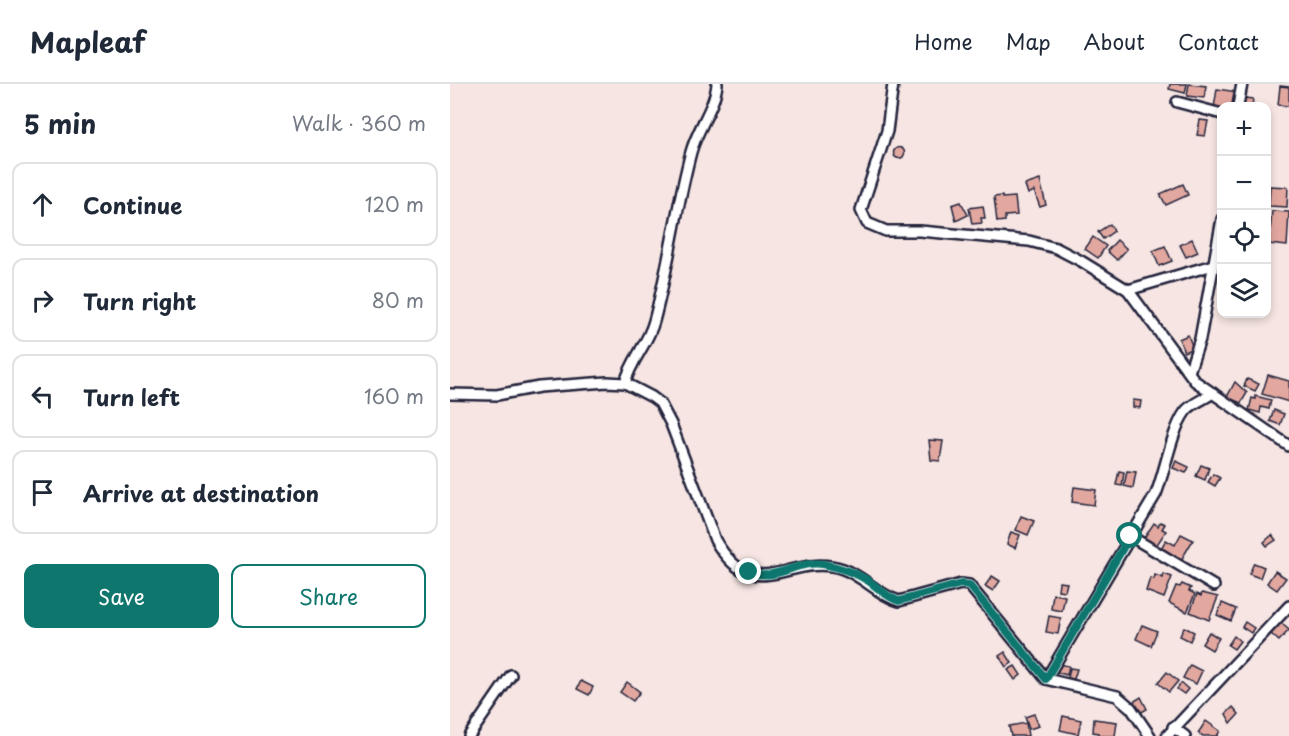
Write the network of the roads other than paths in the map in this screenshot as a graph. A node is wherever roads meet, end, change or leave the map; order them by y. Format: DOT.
graph roads {
  1 [pos="717,84"];
  2 [pos="893,84"];
  3 [pos="1242,84"];
  4 [pos="1177,102"];
  5 [pos="1239,102"];
  6 [pos="1217,113"];
  7 [pos="1217,242"];
  8 [pos="1213,265"];
  9 [pos="1128,290"];
  10 [pos="1189,372"];
  11 [pos="625,383"];
  12 [pos="1213,393"];
  13 [pos="450,394"];
  14 [pos="1289,446"];
  15 [pos="1130,536"];
  16 [pos="1214,586"];
  17 [pos="1289,606"];
  18 [pos="511,675"];
  19 [pos="1046,679"];
  20 [pos="1173,727"];
  21 [pos="469,736"];
  22 [pos="1150,736"];
  23 [pos="1167,736"];
  24 [pos="1185,736"];
  1 -- 11 [label="street"];
  2 -- 9 [label="street"];
  3 -- 5 [label="street"];
  4 -- 6 [label="street"];
  7 -- 8 [label="street"];
  8 -- 9 [label="street"];
  8 -- 10 [label="street"];
  9 -- 10 [label="street"];
  10 -- 12 [label="street"];
  11 -- 13 [label="street"];
  11 -- 19 [label="street"];
  12 -- 14 [label="street"];
  12 -- 15 [label="street"];
  15 -- 16 [label="street"];
  15 -- 19 [label="street"];
  17 -- 20 [label="street"];
  18 -- 21 [label="street"];
  19 -- 22 [label="street"];
  20 -- 23 [label="street"];
  20 -- 24 [label="street"];
}
